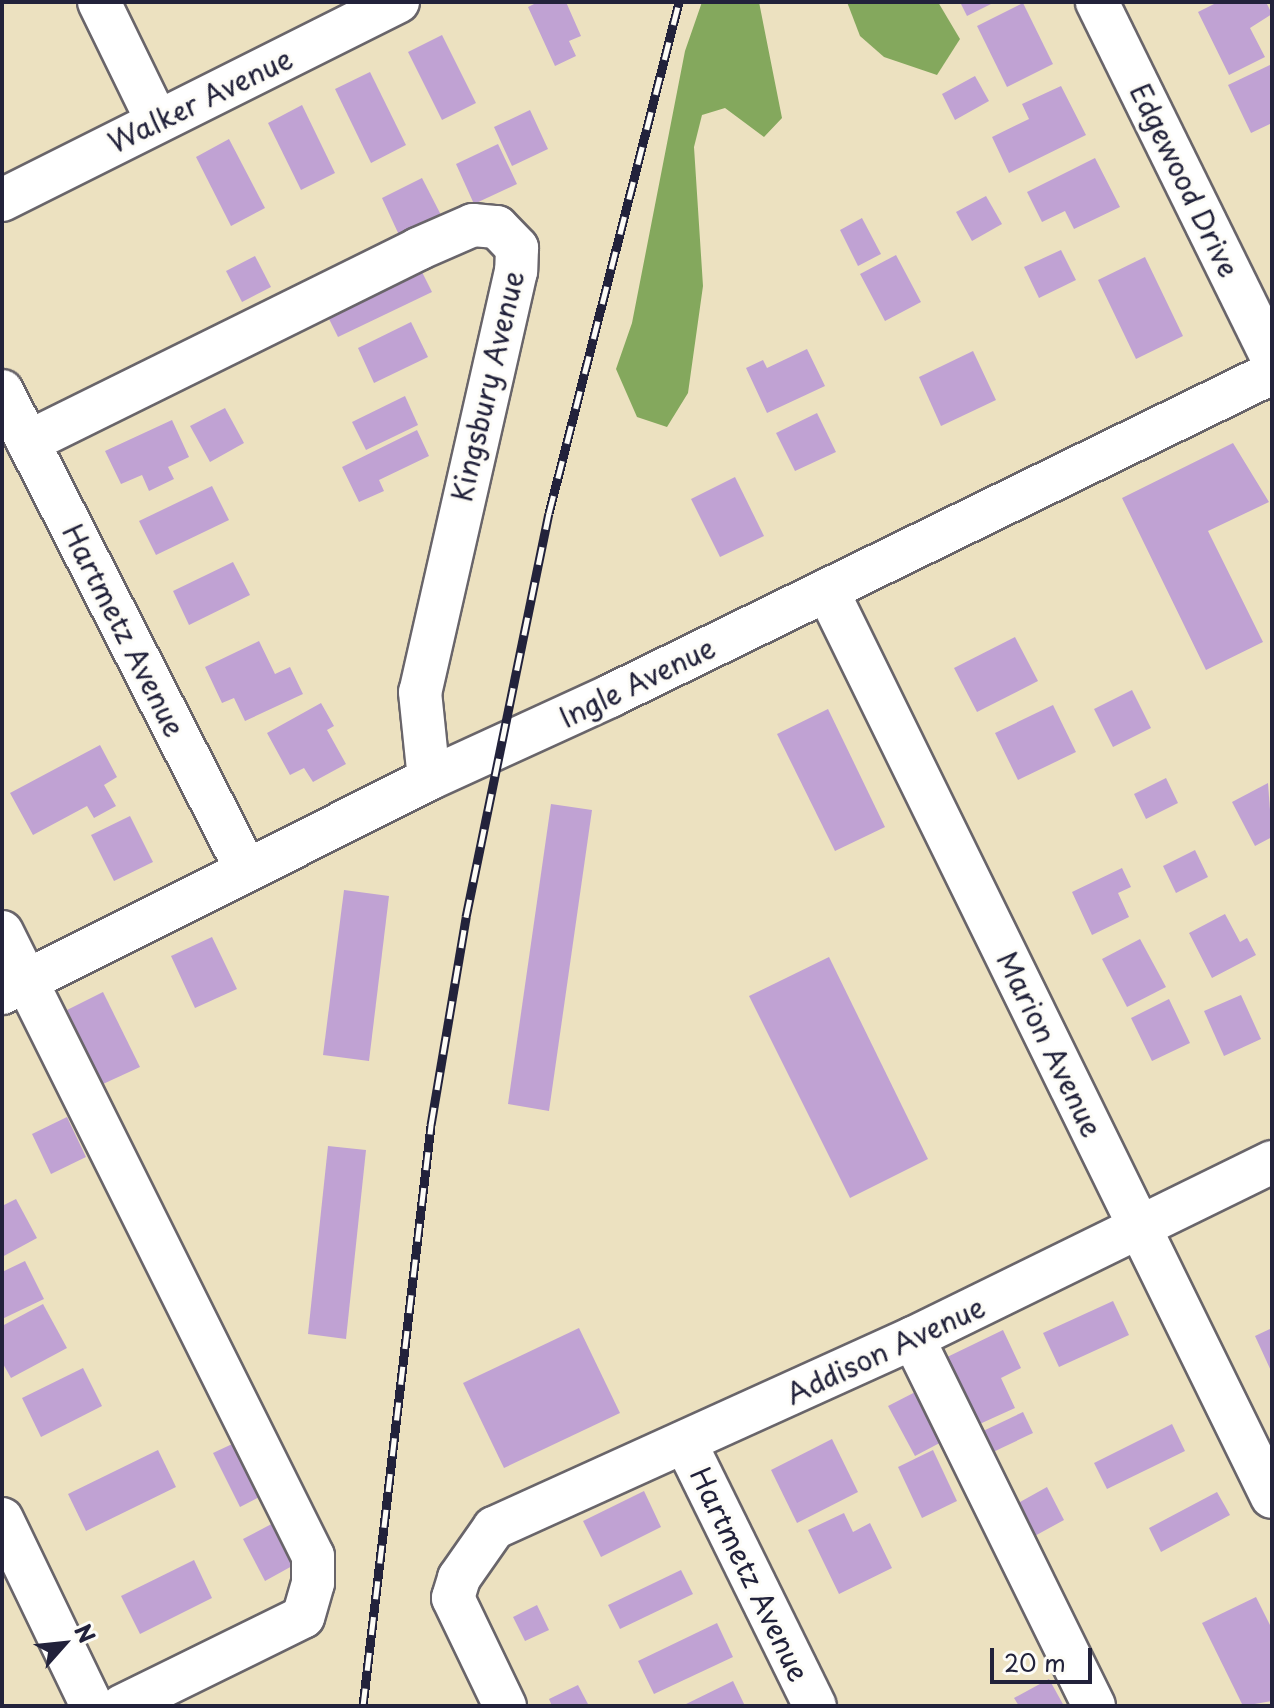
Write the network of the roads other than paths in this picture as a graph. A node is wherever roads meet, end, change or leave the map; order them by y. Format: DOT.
graph roads {
  1 [pos="99,2"];
  2 [pos="1097,2"];
  3 [pos="380,6"];
  4 [pos="157,121"];
  5 [pos="2,200"];
  6 [pos="1272,358"];
  7 [pos="1272,373"];
  8 [pos="2,391"];
  9 [pos="28,442"];
  10 [pos="827,590"];
  11 [pos="429,779"];
  12 [pos="246,869"];
  13 [pos="2,932"];
  14 [pos="14,986"];
  15 [pos="1272,1162"];
  16 [pos="1139,1228"];
  17 [pos="913,1338"];
  18 [pos="685,1442"];
  19 [pos="1272,1497"];
  20 [pos="2,1519"];
  21 [pos="92,1706"];
  22 [pos="122,1706"];
  23 [pos="505,1706"];
  24 [pos="815,1706"];
  25 [pos="1094,1706"];
  1 -- 4 [label="street"];
  2 -- 6 [label="street, Edgewood Drive"];
  3 -- 4 [label="street, Walker Avenue"];
  4 -- 5 [label="street, Walker Avenue"];
  7 -- 10 [label="street, Ingle Avenue"];
  8 -- 9 [label="street, Hartmetz Avenue"];
  9 -- 11 [label="street, Kingsbury Avenue"];
  9 -- 12 [label="street, Hartmetz Avenue"];
  10 -- 11 [label="street, Ingle Avenue"];
  10 -- 16 [label="street, Marion Avenue"];
  11 -- 12 [label="street, Ingle Avenue"];
  12 -- 14 [label="street, Ingle Avenue"];
  13 -- 14 [label="street"];
  14 -- 22 [label="street"];
  15 -- 16 [label="street, Addison Avenue"];
  16 -- 17 [label="street, Addison Avenue"];
  16 -- 19 [label="street, Marion Avenue"];
  17 -- 18 [label="street, Addison Avenue"];
  17 -- 25 [label="street"];
  18 -- 23 [label="street, Addison Avenue"];
  18 -- 24 [label="street, Hartmetz Avenue"];
  20 -- 21 [label="street"];
}
